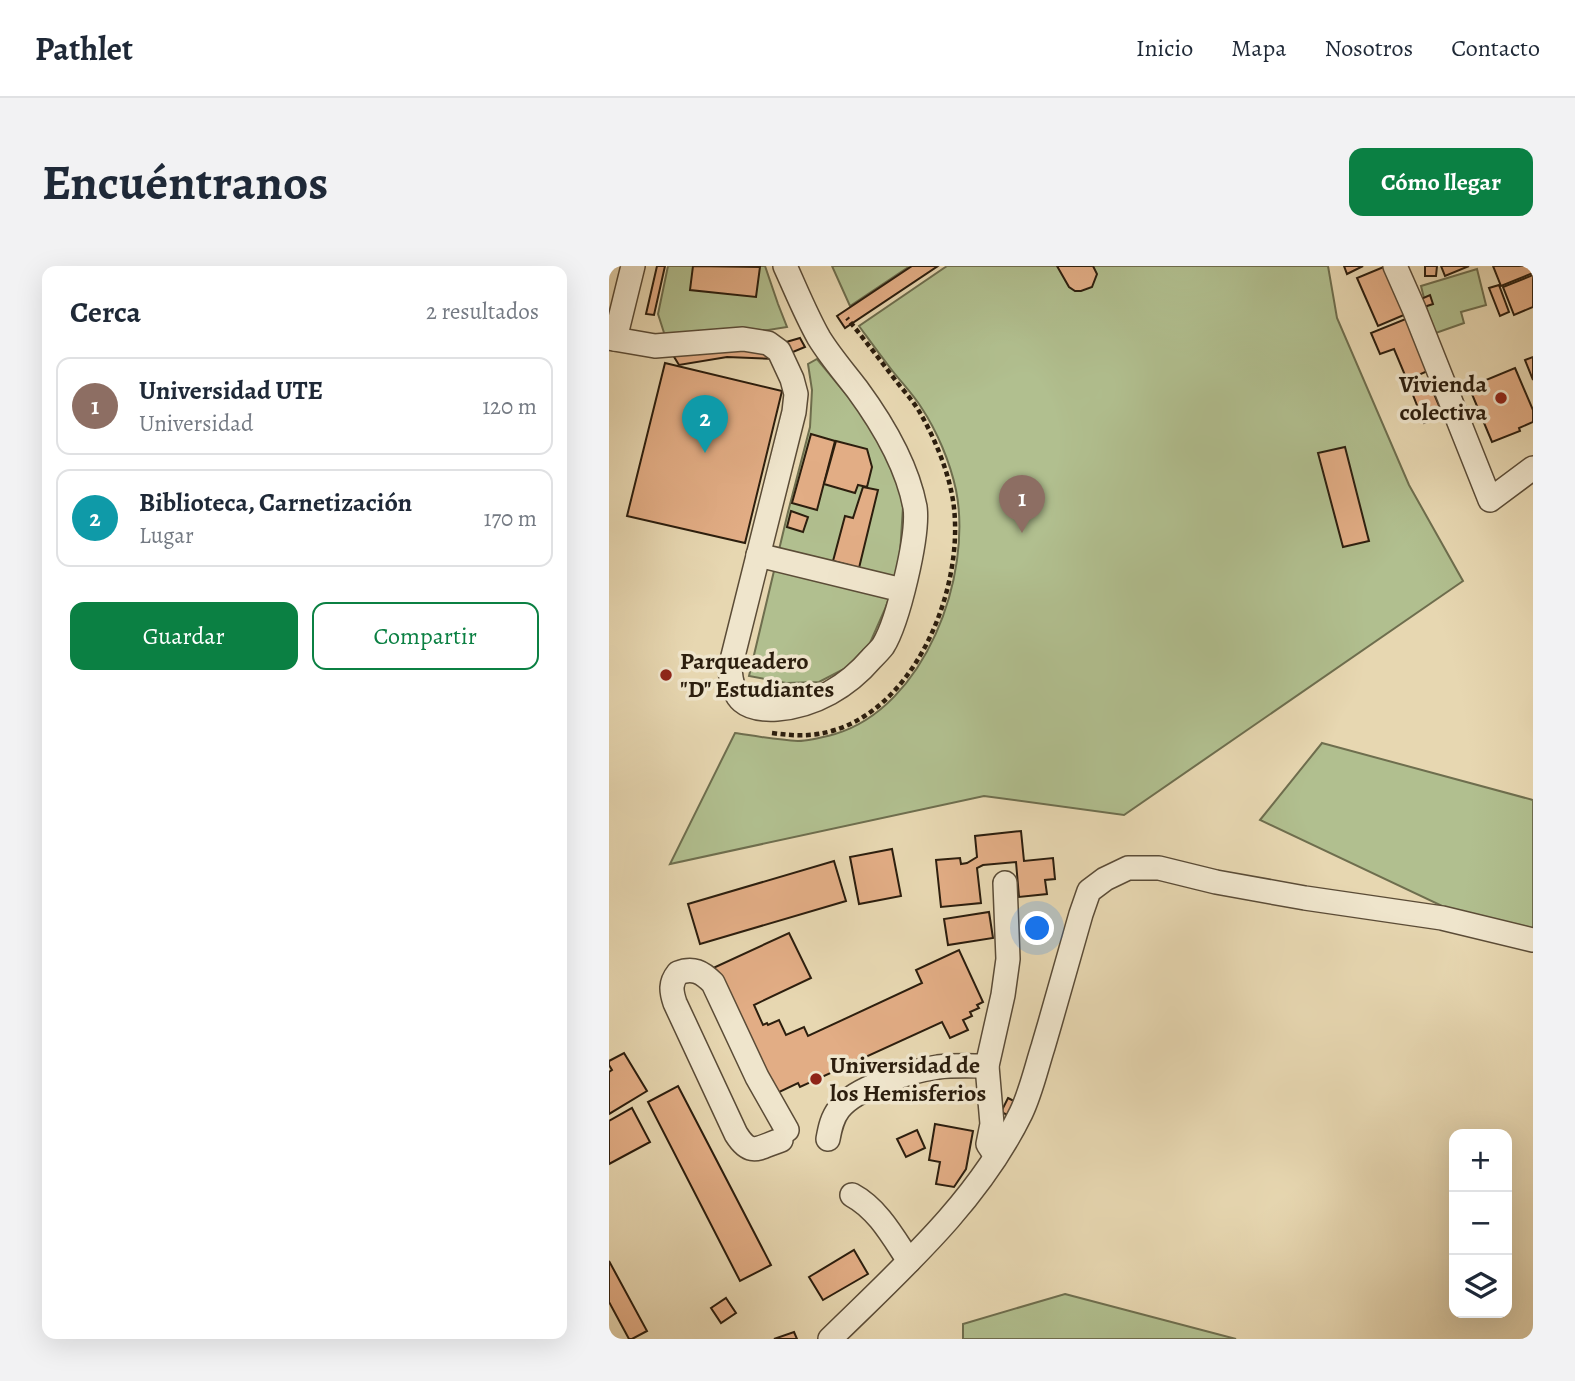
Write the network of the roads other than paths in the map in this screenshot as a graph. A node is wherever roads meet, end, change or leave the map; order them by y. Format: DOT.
graph roads {
  1 [pos="633,266"];
  2 [pos="785,266"];
  3 [pos="1395,266"];
  4 [pos="612,338"];
  5 [pos="1533,468"];
  6 [pos="758,555"];
  7 [pos="902,590"];
  8 [pos="1005,883"];
  9 [pos="1533,940"];
  10 [pos="987,1066"];
  11 [pos="784,1135"];
  12 [pos="828,1139"];
  13 [pos="997,1154"];
  14 [pos="852,1195"];
  15 [pos="909,1261"];
  16 [pos="830,1339"];
  1 -- 4 [label="street"];
  2 -- 7 [label="street"];
  3 -- 5 [label="street"];
  4 -- 6 [label="street"];
  6 -- 7 [label="street"];
  6 -- 7 [label="street"];
  8 -- 10 [label="street"];
  9 -- 13 [label="street"];
  10 -- 12 [label="street"];
  10 -- 13 [label="street"];
  11 -- 11 [label="street"];
  13 -- 15 [label="street"];
  14 -- 15 [label="street"];
  15 -- 16 [label="street"];
}
